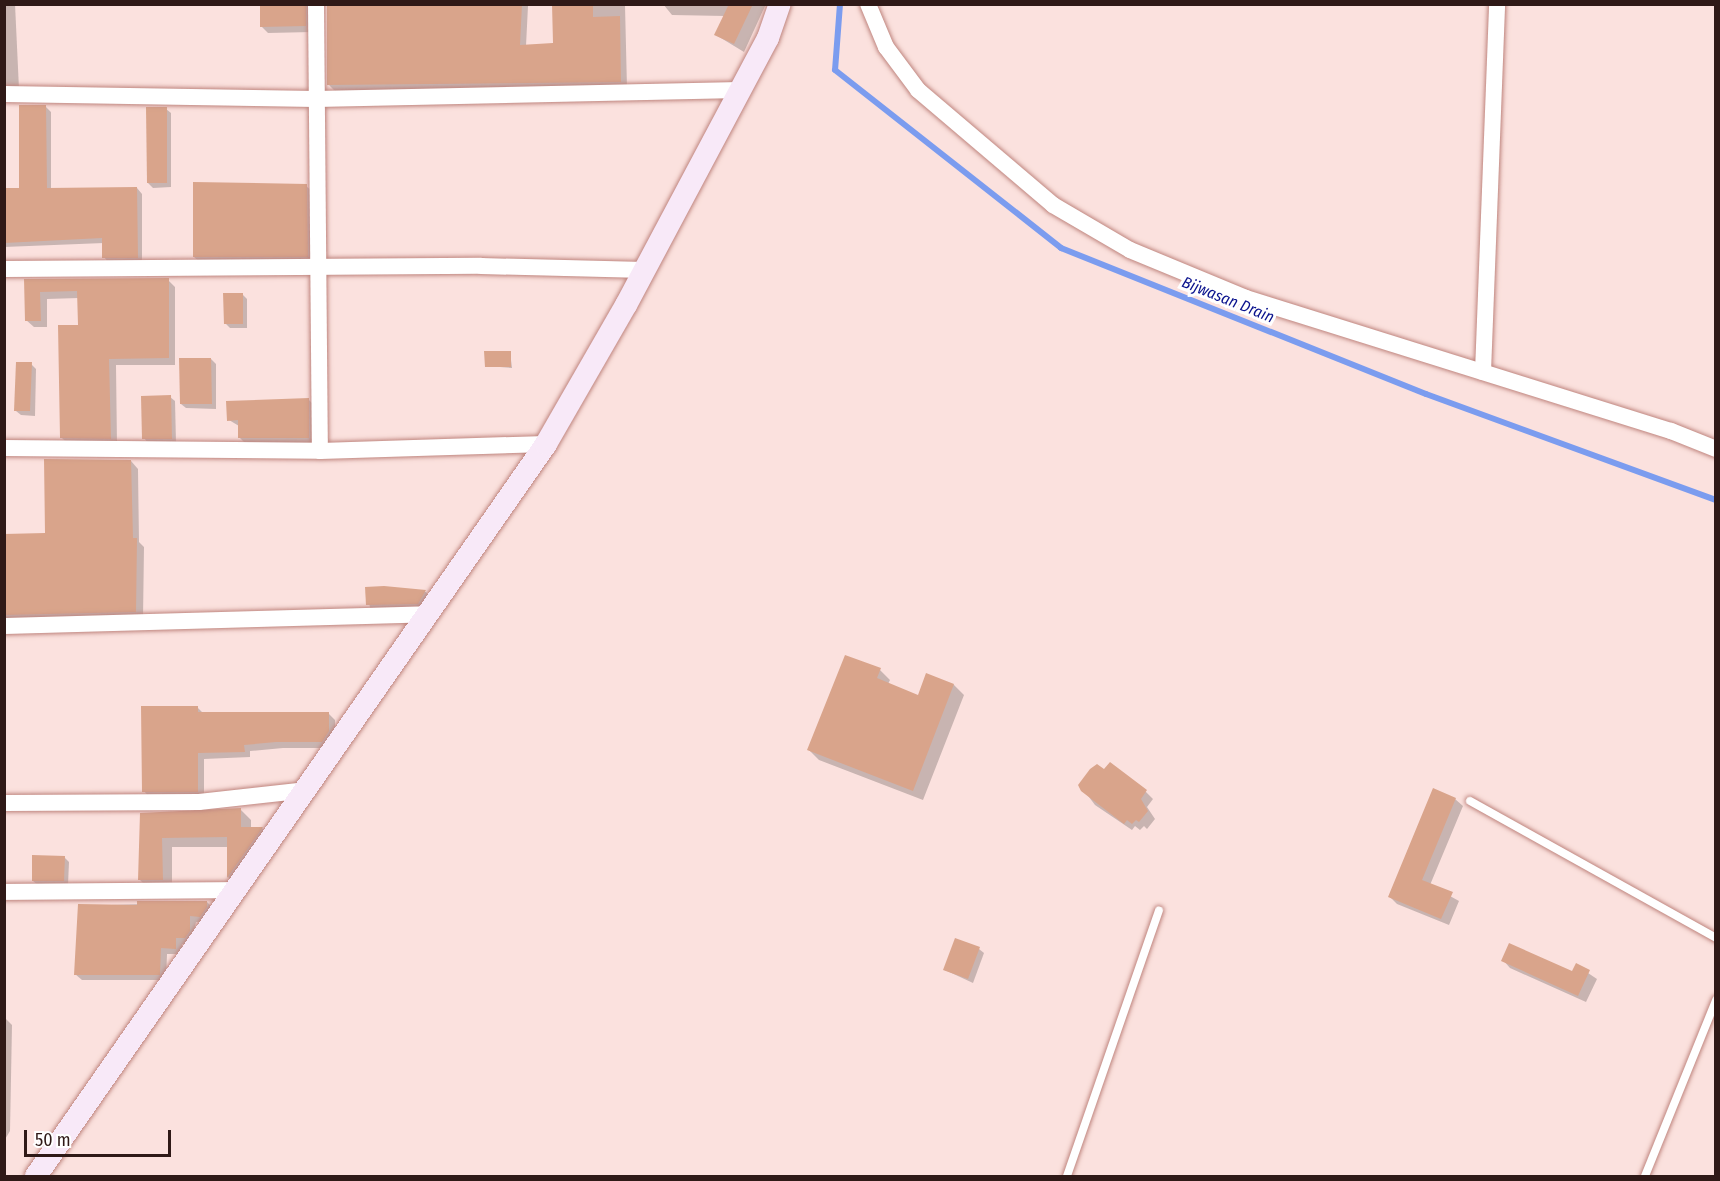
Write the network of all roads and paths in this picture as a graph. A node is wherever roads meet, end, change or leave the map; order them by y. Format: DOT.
graph roads {
  1 [pos="316,4"];
  2 [pos="780,4"];
  3 [pos="868,4"];
  4 [pos="1497,4"];
  5 [pos="740,90"];
  6 [pos="4,94"];
  7 [pos="316,99"];
  8 [pos="4,269"];
  9 [pos="319,270"];
  10 [pos="645,270"];
  11 [pos="1483,372"];
  12 [pos="546,444"];
  13 [pos="4,448"];
  14 [pos="1716,449"];
  15 [pos="320,451"];
  16 [pos="430,614"];
  17 [pos="4,626"];
  18 [pos="307,790"];
  19 [pos="1470,801"];
  20 [pos="4,803"];
  21 [pos="237,890"];
  22 [pos="4,892"];
  23 [pos="1159,910"];
  24 [pos="1716,938"];
  25 [pos="1716,1000"];
  26 [pos="36,1176"];
  27 [pos="1067,1176"];
  28 [pos="1645,1176"];
  1 -- 7 [label="street"];
  2 -- 5 [label="street"];
  3 -- 11 [label="street"];
  4 -- 11 [label="street"];
  5 -- 7 [label="street"];
  5 -- 10 [label="street"];
  6 -- 7 [label="street"];
  7 -- 9 [label="street"];
  8 -- 9 [label="street"];
  9 -- 10 [label="street"];
  9 -- 15 [label="street"];
  10 -- 12 [label="street"];
  11 -- 14 [label="street"];
  12 -- 15 [label="street"];
  12 -- 16 [label="street"];
  13 -- 15 [label="street"];
  16 -- 17 [label="street"];
  16 -- 18 [label="street"];
  18 -- 20 [label="street"];
  18 -- 21 [label="street"];
  19 -- 24 [label="lane"];
  21 -- 22 [label="street"];
  21 -- 26 [label="street"];
  23 -- 27 [label="lane"];
  25 -- 28 [label="lane"];
}
